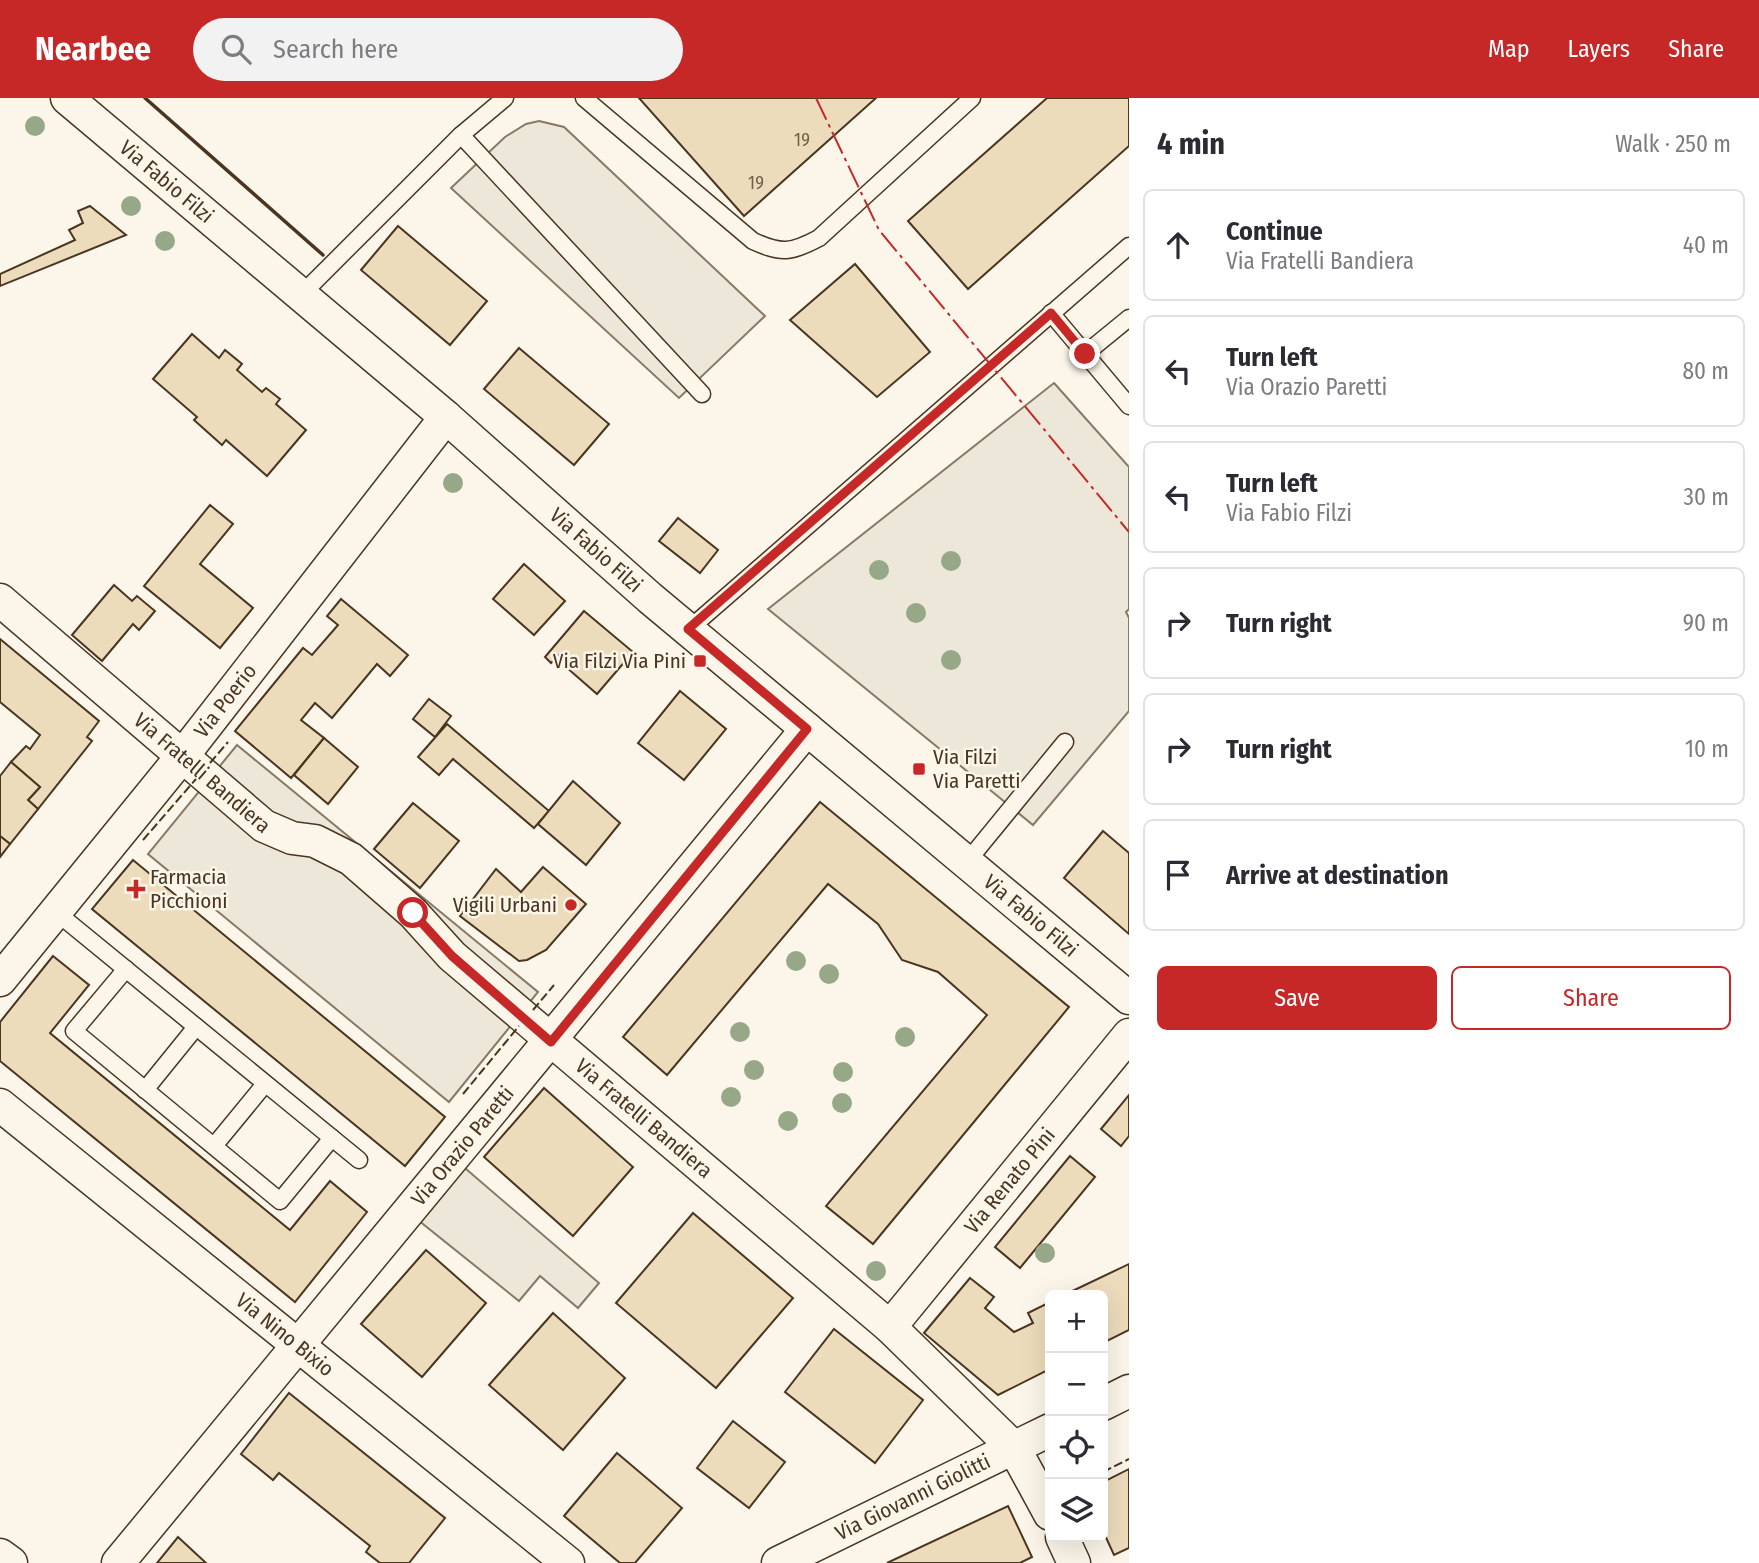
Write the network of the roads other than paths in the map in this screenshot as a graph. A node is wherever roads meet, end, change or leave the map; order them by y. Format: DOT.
graph roads {
  1 [pos="67,98"];
  2 [pos="505,98"];
  3 [pos="584,98"];
  4 [pos="972,98"];
  5 [pos="461,135"];
  6 [pos="1129,246"];
  7 [pos="300,296"];
  8 [pos="1051,313"];
  9 [pos="1129,318"];
  10 [pos="1085,354"];
  11 [pos="702,394"];
  12 [pos="1129,406"];
  13 [pos="446,417"];
  14 [pos="0,600"];
  15 [pos="688,629"];
  16 [pos="807,729"];
  17 [pos="1065,743"];
  18 [pos="184,754"];
  19 [pos="966,863"];
  20 [pos="56,912"];
  21 [pos="126,969"];
  22 [pos="0,980"];
  23 [pos="1129,998"];
  24 [pos="196,1027"];
  25 [pos="1129,1034"];
  26 [pos="551,1042"];
  27 [pos="265,1084"];
  28 [pos="145,1090"];
  29 [pos="0,1105"];
  30 [pos="332,1138"];
  31 [pos="214,1146"];
  32 [pos="359,1160"];
  33 [pos="890,1327"];
  34 [pos="298,1347"];
  35 [pos="1129,1391"];
  36 [pos="1108,1402"];
  37 [pos="1045,1432"];
  38 [pos="1014,1448"];
  39 [pos="1045,1505"];
  40 [pos="1064,1542"];
  41 [pos="0,1555"];
  42 [pos="11,1563"];
  43 [pos="118,1563"];
  44 [pos="568,1563"];
  45 [pos="778,1563"];
  46 [pos="1074,1563"];
  1 -- 7 [label="street, Via Fabio Filzi"];
  2 -- 5 [label="lane"];
  3 -- 4 [label="lane"];
  5 -- 7 [label="lane"];
  5 -- 11 [label="lane"];
  6 -- 8 [label="lane"];
  7 -- 13 [label="street, Via Fabio Filzi"];
  8 -- 10 [label="lane"];
  8 -- 15 [label="lane"];
  9 -- 10 [label="lane"];
  10 -- 12 [label="lane"];
  13 -- 15 [label="street, Via Fabio Filzi"];
  13 -- 18 [label="street, Via Poerio"];
  14 -- 18 [label="street, Via Fratelli Bandiera"];
  15 -- 16 [label="street, Via Fabio Filzi"];
  16 -- 19 [label="street, Via Fabio Filzi"];
  16 -- 26 [label="street, Via Orazio Paretti"];
  17 -- 19 [label="lane"];
  18 -- 20 [label="street, Via Poerio"];
  18 -- 26 [label="street, Via Fratelli Bandiera"];
  19 -- 23 [label="street, Via Fabio Filzi"];
  20 -- 21 [label="lane"];
  20 -- 22 [label="street, Via Poerio"];
  21 -- 24 [label="lane"];
  21 -- 28 [label="lane"];
  24 -- 27 [label="lane"];
  24 -- 28 [label="lane"];
  25 -- 33 [label="street, Via Renato Pini"];
  26 -- 33 [label="street, Via Fratelli Bandiera"];
  26 -- 34 [label="street, Via Orazio Paretti"];
  27 -- 30 [label="lane"];
  27 -- 31 [label="lane"];
  28 -- 31 [label="lane"];
  29 -- 34 [label="street, Via Nino Bixio"];
  30 -- 31 [label="lane"];
  30 -- 32 [label="lane"];
  33 -- 38 [label="street, Via Fratelli Bandiera"];
  34 -- 43 [label="street, Via Orazio Paretti"];
  34 -- 44 [label="street, Via Nino Bixio"];
  35 -- 36 [label="street"];
  37 -- 38 [label="street, Via Giovanni Giolitti"];
  38 -- 39 [label="street, Via Fratelli Bandiera"];
  38 -- 45 [label="street, Via Giovanni Giolitti"];
  40 -- 46 [label="street"];
  41 -- 42 [label="street"];
}
